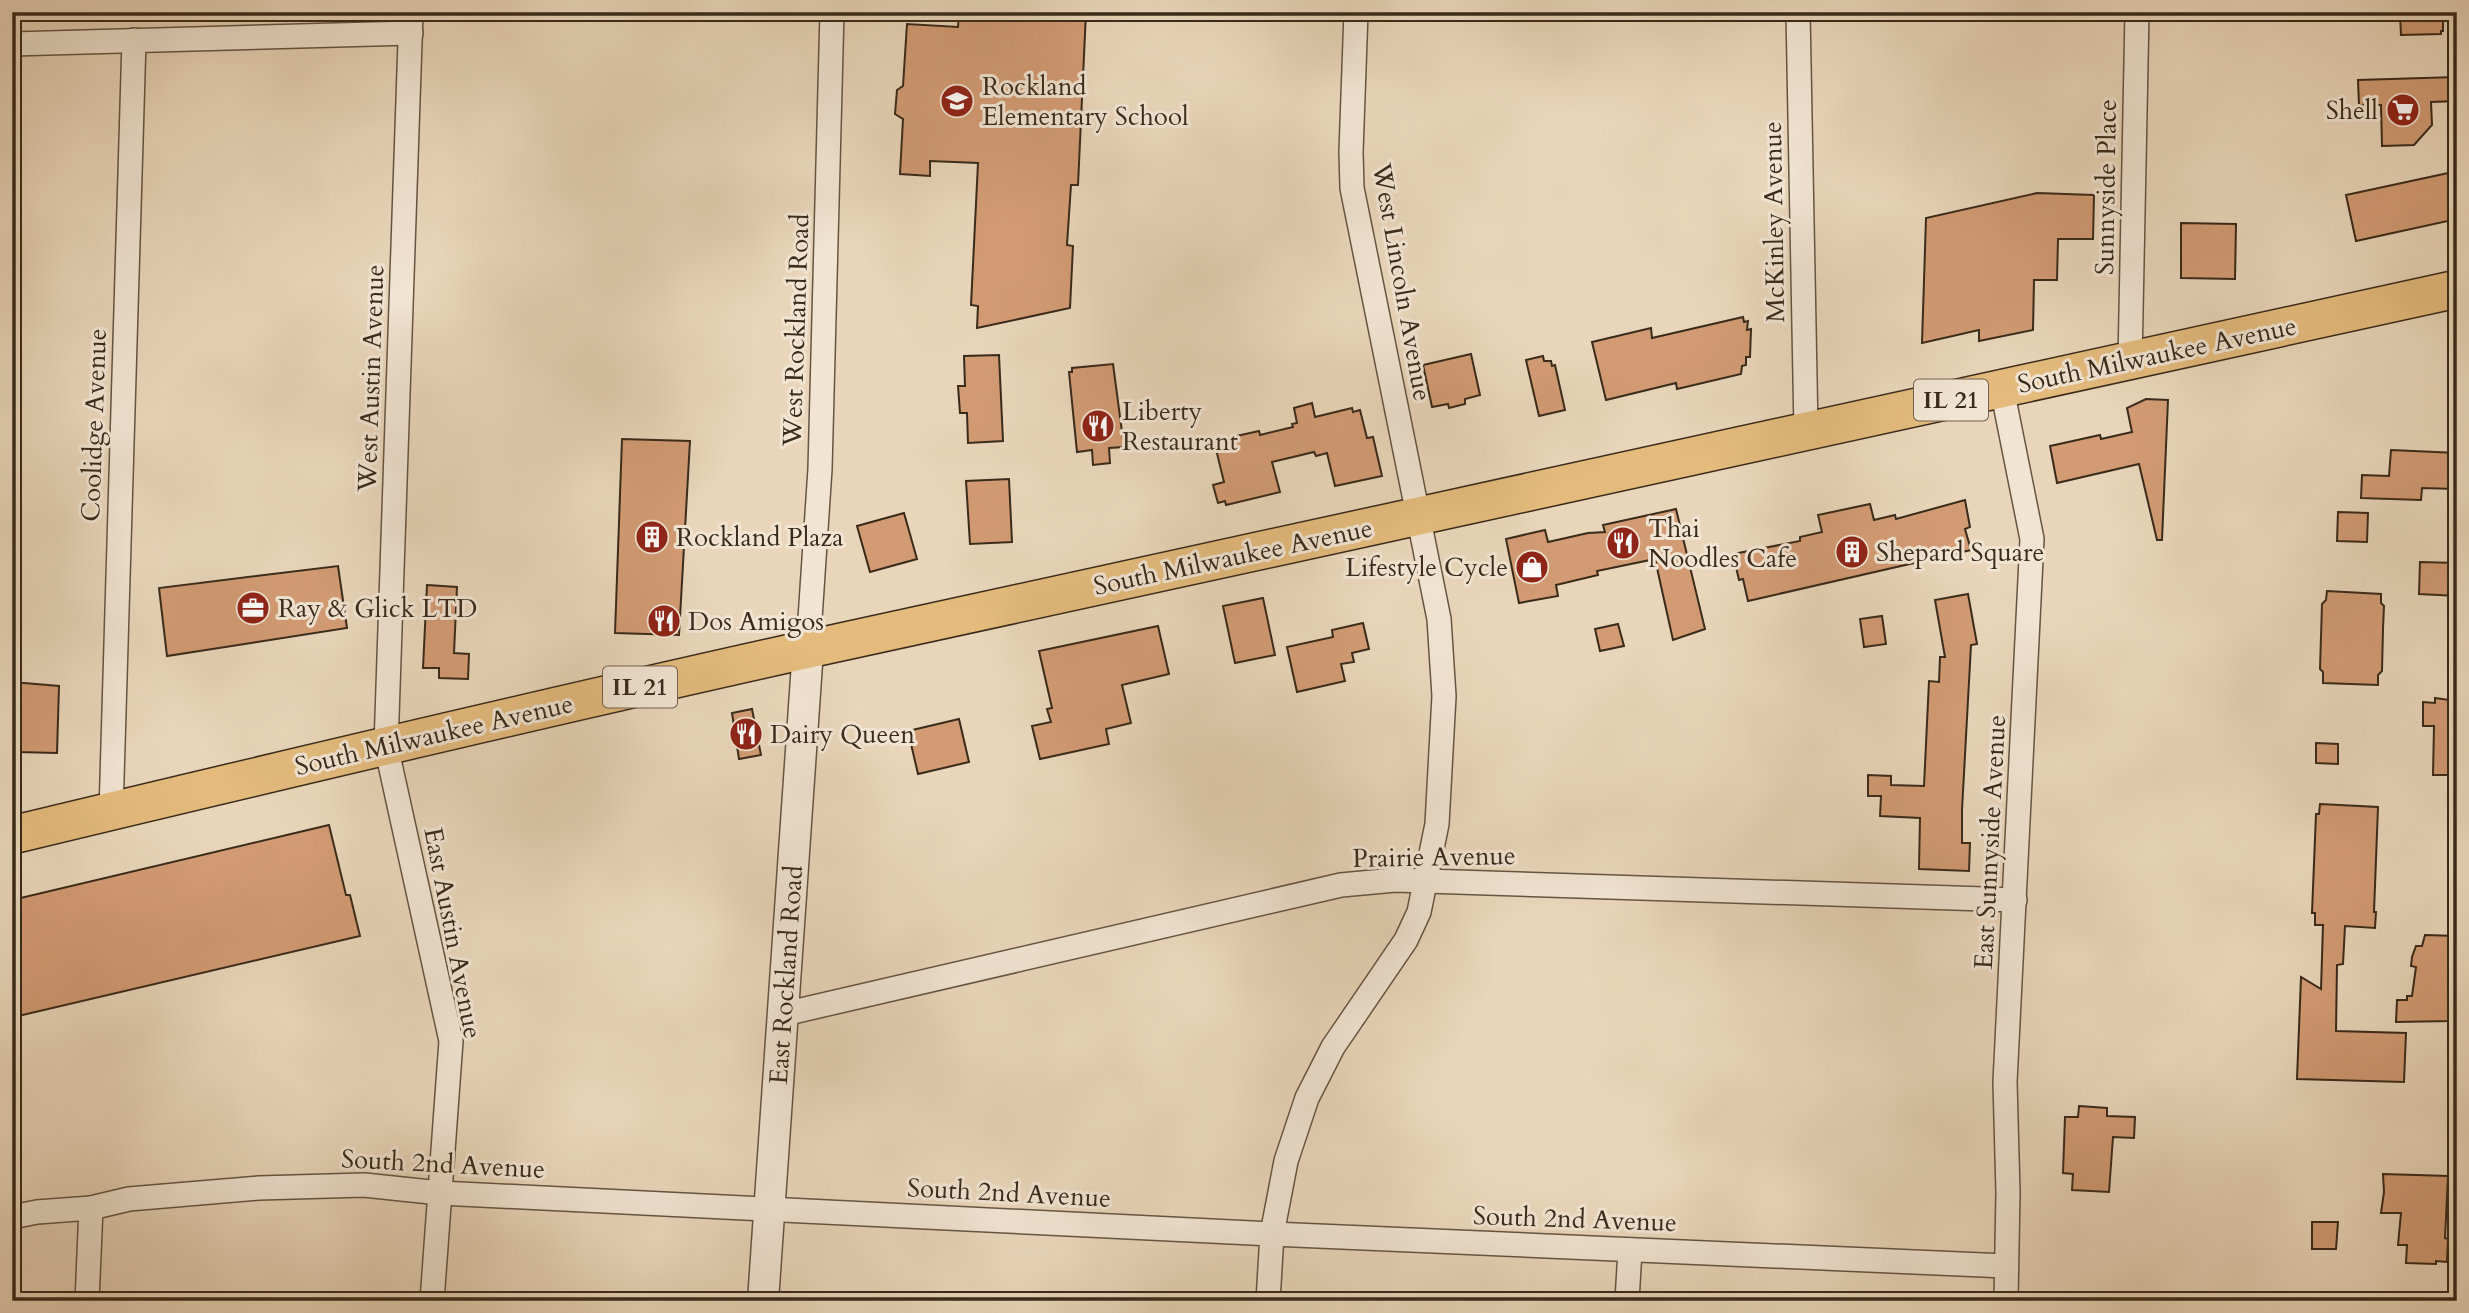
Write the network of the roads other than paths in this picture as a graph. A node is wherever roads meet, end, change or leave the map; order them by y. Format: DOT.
graph roads {
  1 [pos="832,12"];
  2 [pos="1356,12"];
  3 [pos="1798,12"];
  4 [pos="2137,12"];
  5 [pos="411,23"];
  6 [pos="134,40"];
  7 [pos="12,44"];
  8 [pos="2457,289"];
  9 [pos="2130,362"];
  10 [pos="2002,389"];
  11 [pos="1806,431"];
  12 [pos="1419,517"];
  13 [pos="808,649"];
  14 [pos="386,746"];
  15 [pos="111,811"];
  16 [pos="12,835"];
  17 [pos="1425,880"];
  18 [pos="2015,900"];
  19 [pos="783,1014"];
  20 [pos="440,1193"];
  21 [pos="91,1208"];
  22 [pos="770,1208"];
  23 [pos="12,1217"];
  24 [pos="1272,1234"];
  25 [pos="1630,1250"];
  26 [pos="2006,1266"];
  27 [pos="86,1301"];
  28 [pos="432,1301"];
  29 [pos="763,1301"];
  30 [pos="1268,1301"];
  31 [pos="1628,1301"];
  32 [pos="2006,1301"];
  1 -- 13 [label="street, West Rockland Road"];
  2 -- 12 [label="street, West Lincoln Avenue"];
  3 -- 11 [label="street, McKinley Avenue"];
  4 -- 9 [label="street, Sunnyside Place"];
  5 -- 6 [label="street"];
  5 -- 14 [label="street, West Austin Avenue"];
  6 -- 7 [label="street"];
  6 -- 15 [label="street, Coolidge Avenue"];
  8 -- 9 [label="main road, South Milwaukee Avenue / IL 21"];
  9 -- 10 [label="main road, South Milwaukee Avenue / IL 21"];
  10 -- 11 [label="main road, South Milwaukee Avenue / IL 21"];
  10 -- 18 [label="street, East Sunnyside Avenue"];
  11 -- 12 [label="main road, South Milwaukee Avenue / IL 21"];
  12 -- 13 [label="main road, South Milwaukee Avenue / IL 21"];
  12 -- 17 [label="street, West Lincoln Avenue"];
  13 -- 14 [label="main road, South Milwaukee Avenue / IL 21"];
  13 -- 19 [label="street, East Rockland Road"];
  14 -- 15 [label="main road, South Milwaukee Avenue / IL 21"];
  14 -- 20 [label="street, East Austin Avenue"];
  15 -- 16 [label="main road, South Milwaukee Avenue / IL 21"];
  17 -- 18 [label="street, Prairie Avenue"];
  17 -- 19 [label="street, Prairie Avenue"];
  17 -- 24 [label="street, West Lincoln Avenue"];
  18 -- 26 [label="street, East Sunnyside Avenue"];
  19 -- 22 [label="street, East Rockland Road"];
  20 -- 21 [label="street, South 2nd Avenue"];
  20 -- 22 [label="street, South 2nd Avenue"];
  20 -- 28 [label="street, East Austin Avenue"];
  21 -- 23 [label="street, South 2nd Avenue"];
  21 -- 27 [label="street"];
  22 -- 24 [label="street, South 2nd Avenue"];
  22 -- 29 [label="street, East Rockland Road"];
  24 -- 25 [label="street, South 2nd Avenue"];
  24 -- 30 [label="street, West Lincoln Avenue"];
  25 -- 26 [label="street, South 2nd Avenue"];
  25 -- 31 [label="street"];
  26 -- 32 [label="street, East Sunnyside Avenue"];
}
